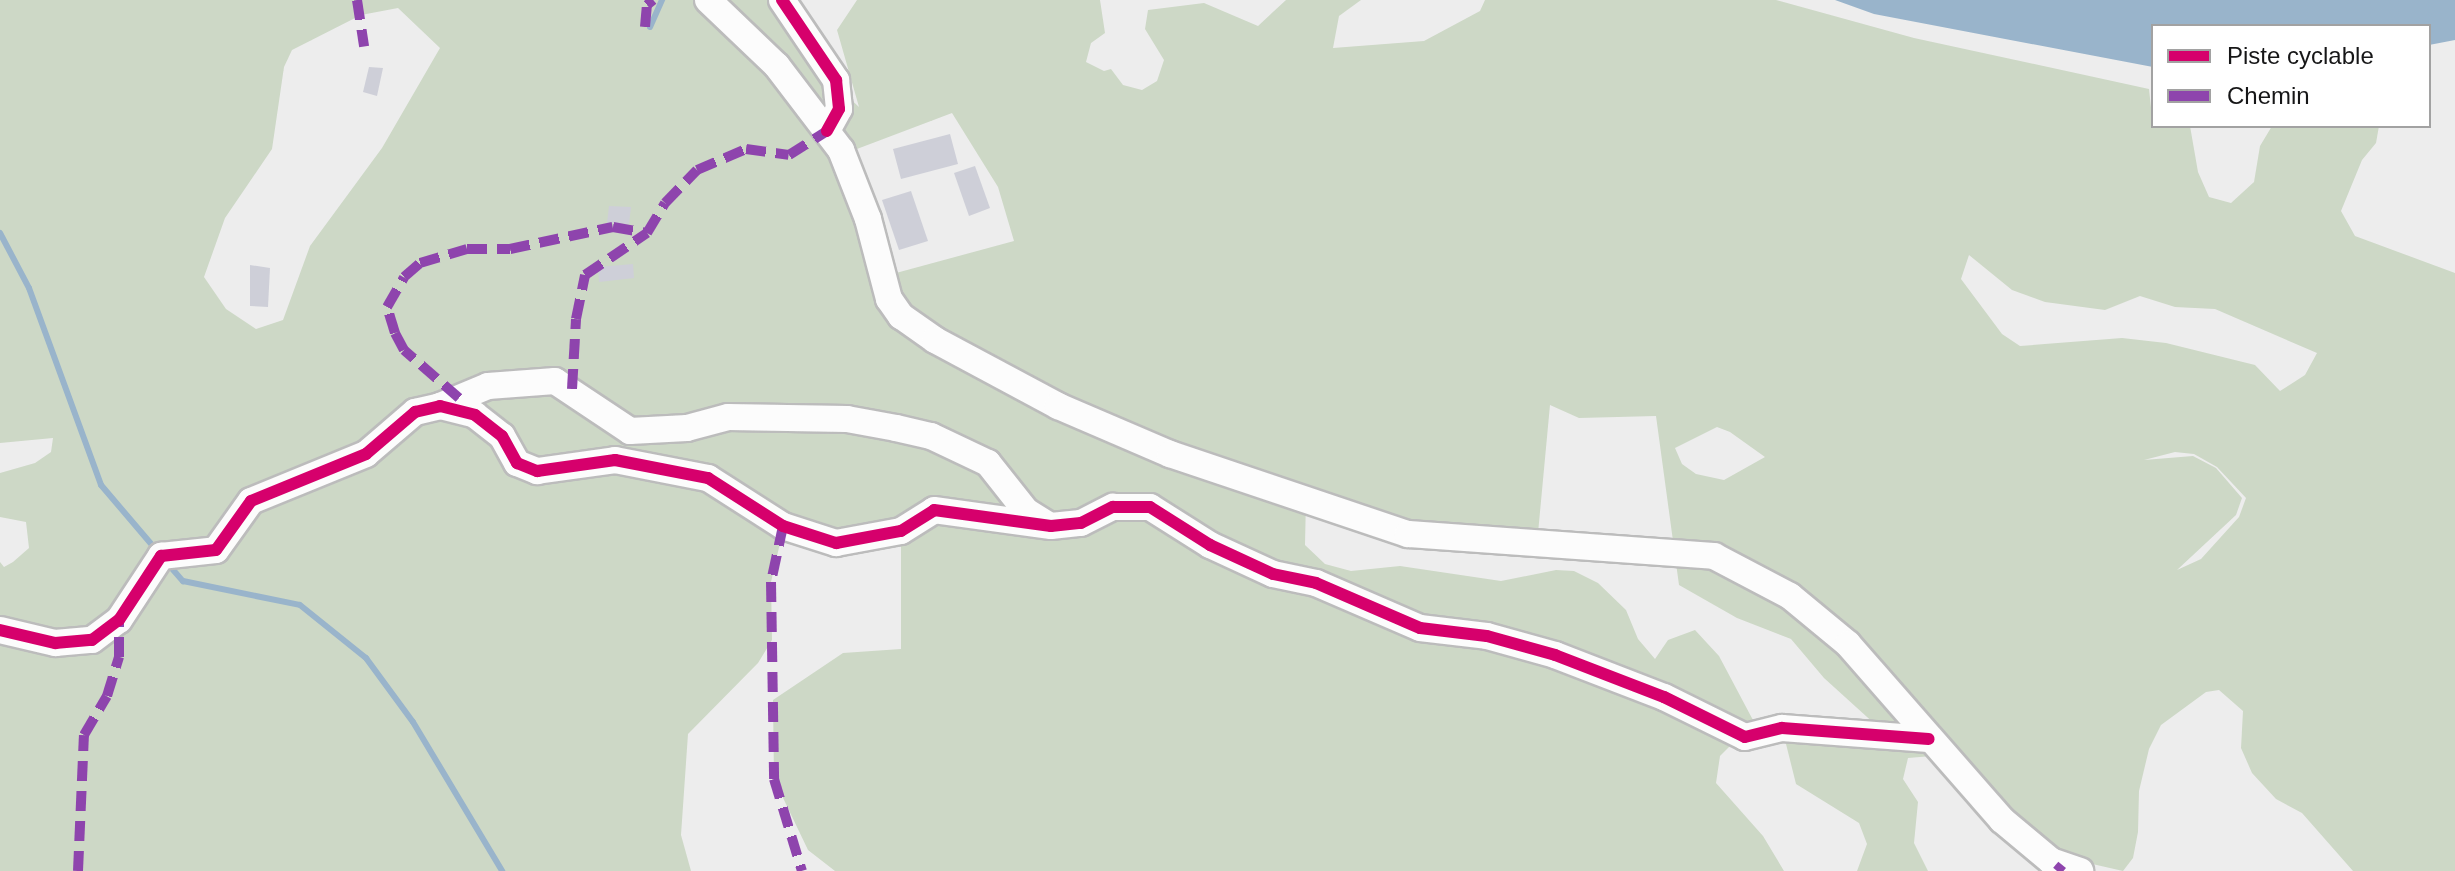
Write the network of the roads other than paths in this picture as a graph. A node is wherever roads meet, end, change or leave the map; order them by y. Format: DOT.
graph roads {
  1 [pos="708,0"];
  2 [pos="782,0"];
  3 [pos="827,131"];
  4 [pos="440,406"];
  5 [pos="1051,526"];
  6 [pos="0,630"];
  7 [pos="1929,739"];
  8 [pos="2080,871"];
  1 -- 3 [label="street"];
  2 -- 3 [label="street"];
  3 -- 7 [label="street"];
  4 -- 5 [label="street"];
  4 -- 5 [label="street"];
  4 -- 6 [label="street"];
  5 -- 7 [label="street"];
  7 -- 8 [label="street"];
}
